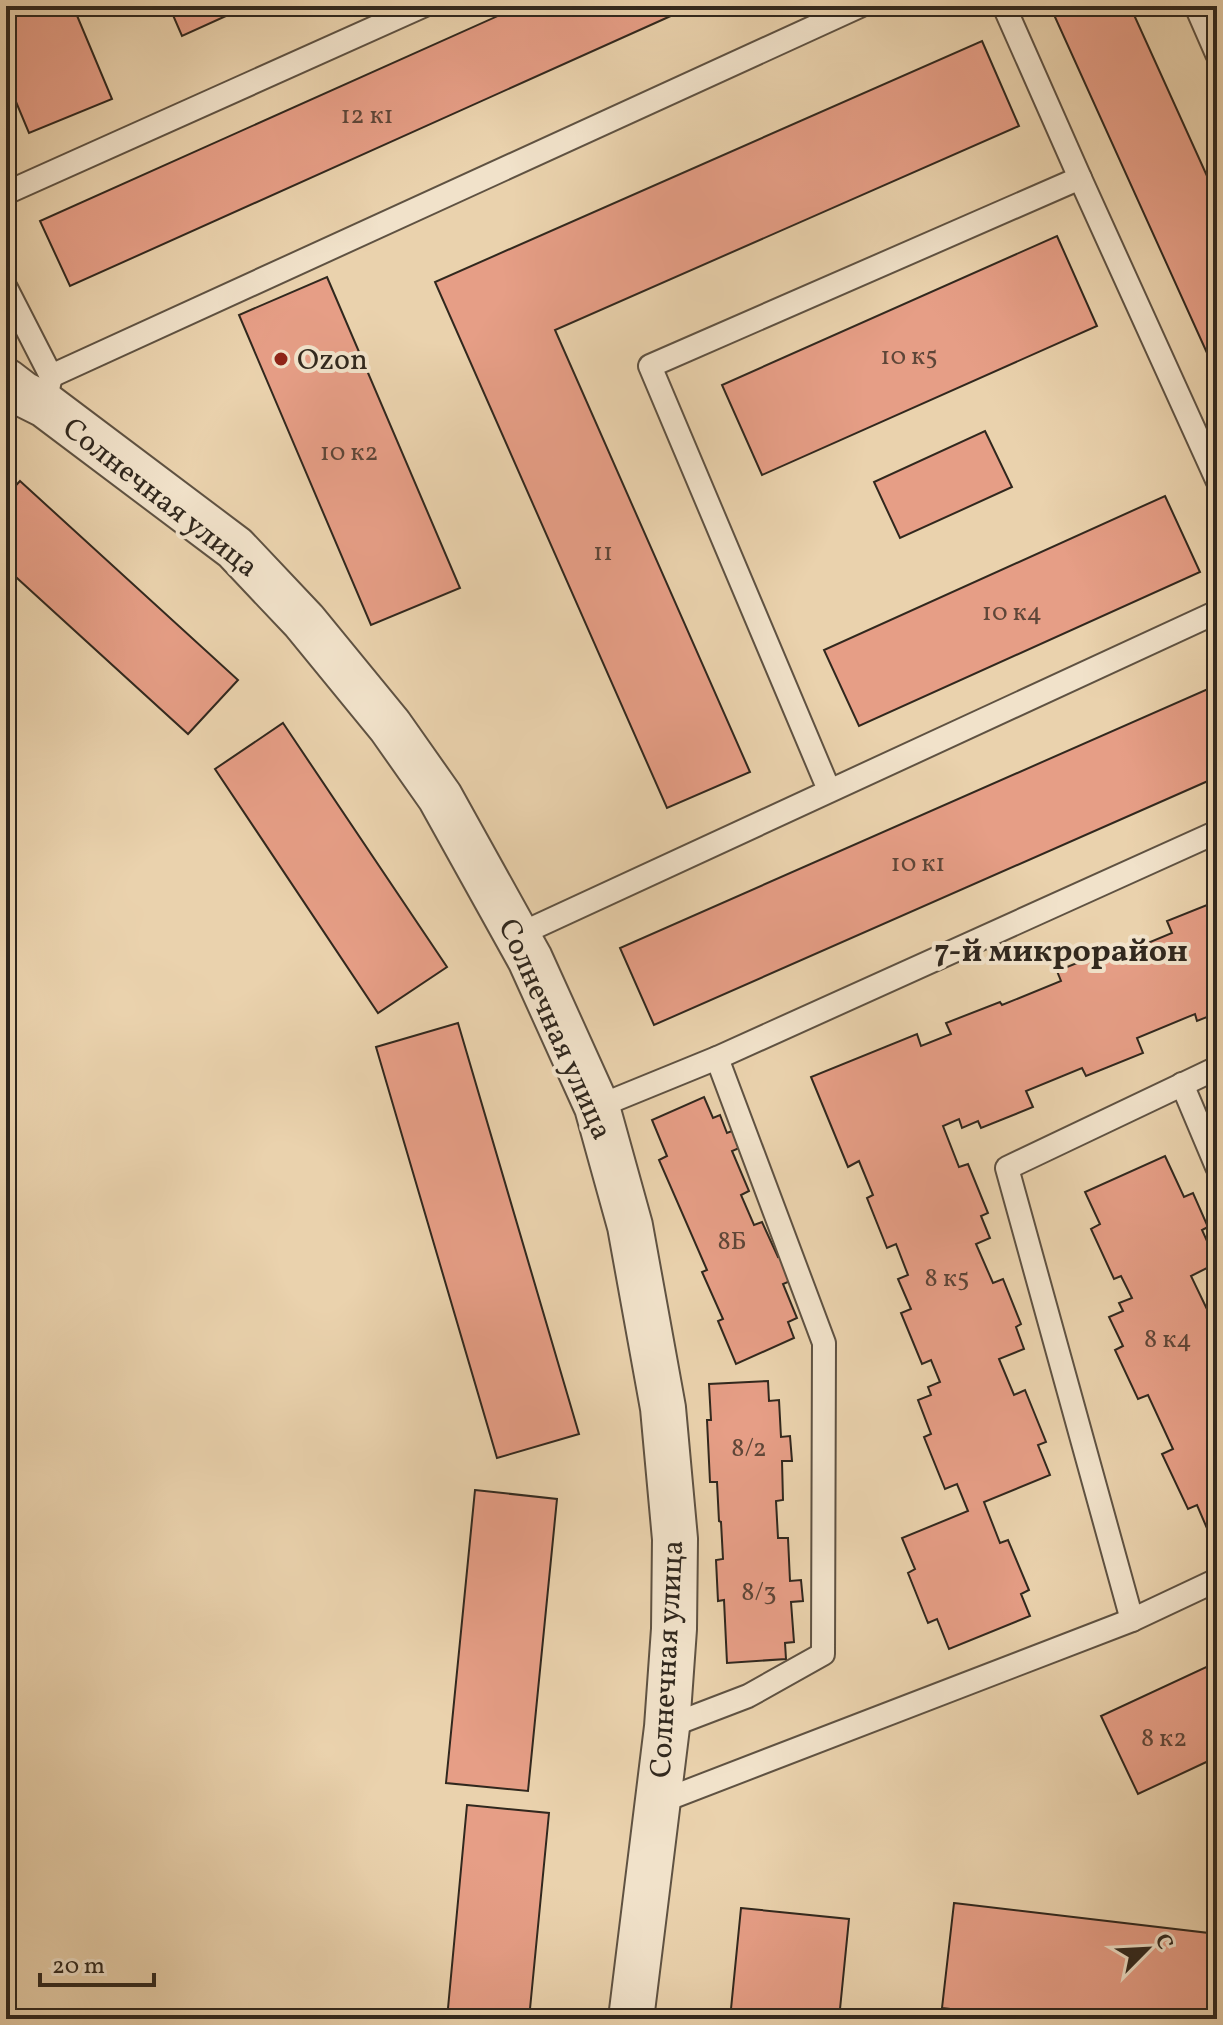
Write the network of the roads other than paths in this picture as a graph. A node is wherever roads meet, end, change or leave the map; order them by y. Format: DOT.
graph roads {
  1 [pos="423,6"];
  2 [pos="860,6"];
  3 [pos="1004,6"];
  4 [pos="1196,6"];
  5 [pos="1217,54"];
  6 [pos="1080,178"];
  7 [pos="6,193"];
  8 [pos="6,288"];
  9 [pos="6,381"];
  10 [pos="48,391"];
  11 [pos="1217,480"];
  12 [pos="1217,612"];
  13 [pos="829,790"];
  14 [pos="1217,832"];
  15 [pos="518,935"];
  16 [pos="717,1058"];
  17 [pos="1217,1068"];
  18 [pos="1182,1084"];
  19 [pos="597,1107"];
  20 [pos="1217,1167"];
  21 [pos="1217,1580"];
  22 [pos="1132,1620"];
  23 [pos="667,1727"];
  24 [pos="657,1803"];
  25 [pos="631,2019"];
  1 -- 7 [label="lane"];
  2 -- 10 [label="lane"];
  3 -- 6 [label="lane"];
  4 -- 5 [label="lane"];
  6 -- 11 [label="lane"];
  6 -- 13 [label="lane"];
  8 -- 10 [label="lane"];
  9 -- 10 [label="street, Солнечная улица"];
  10 -- 15 [label="street, Солнечная улица"];
  12 -- 13 [label="lane"];
  13 -- 15 [label="lane"];
  14 -- 16 [label="lane"];
  15 -- 19 [label="street, Солнечная улица"];
  16 -- 19 [label="lane"];
  16 -- 23 [label="lane"];
  17 -- 18 [label="lane"];
  18 -- 20 [label="lane"];
  18 -- 22 [label="lane"];
  19 -- 23 [label="street, Солнечная улица"];
  21 -- 22 [label="lane"];
  22 -- 24 [label="lane"];
  23 -- 24 [label="street, Солнечная улица"];
  24 -- 25 [label="street, Солнечная улица"];
}
